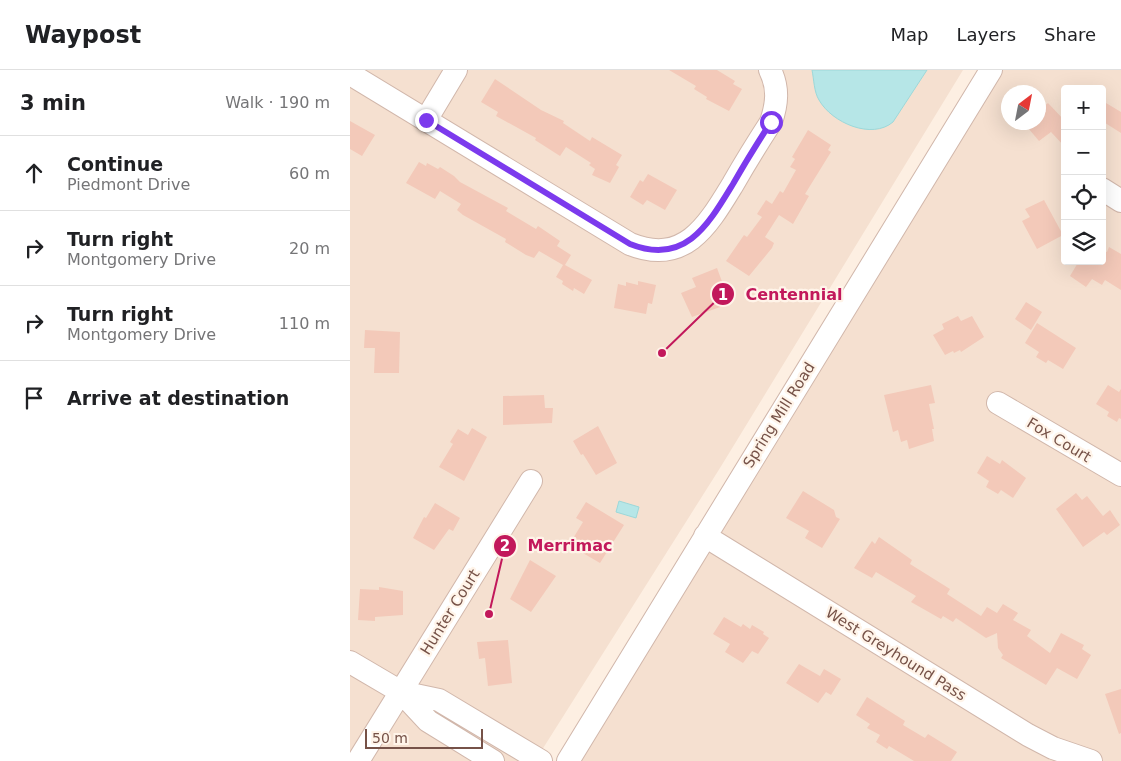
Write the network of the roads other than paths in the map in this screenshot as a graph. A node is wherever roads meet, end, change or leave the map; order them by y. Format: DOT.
graph roads {
  1 [pos="456,70"];
  2 [pos="770,70"];
  3 [pos="991,70"];
  4 [pos="350,74"];
  5 [pos="426,120"];
  6 [pos="1106,191"];
  7 [pos="1121,200"];
  8 [pos="998,403"];
  9 [pos="1121,475"];
  10 [pos="531,481"];
  11 [pos="705,536"];
  12 [pos="350,662"];
  13 [pos="400,692"];
  14 [pos="358,761"];
  15 [pos="493,761"];
  16 [pos="541,761"];
  17 [pos="568,761"];
  18 [pos="1091,761"];
  1 -- 5 [label="street"];
  2 -- 5 [label="street"];
  3 -- 11 [label="street, Spring Mill Road"];
  4 -- 5 [label="street"];
  6 -- 7 [label="street"];
  8 -- 9 [label="street, Fox Court"];
  10 -- 13 [label="street, Hunter Court"];
  11 -- 17 [label="street, Spring Mill Road"];
  11 -- 18 [label="street, West Greyhound Pass"];
  12 -- 13 [label="street"];
  13 -- 14 [label="street, Hunter Court"];
  13 -- 15 [label="street"];
  13 -- 16 [label="street"];
}
